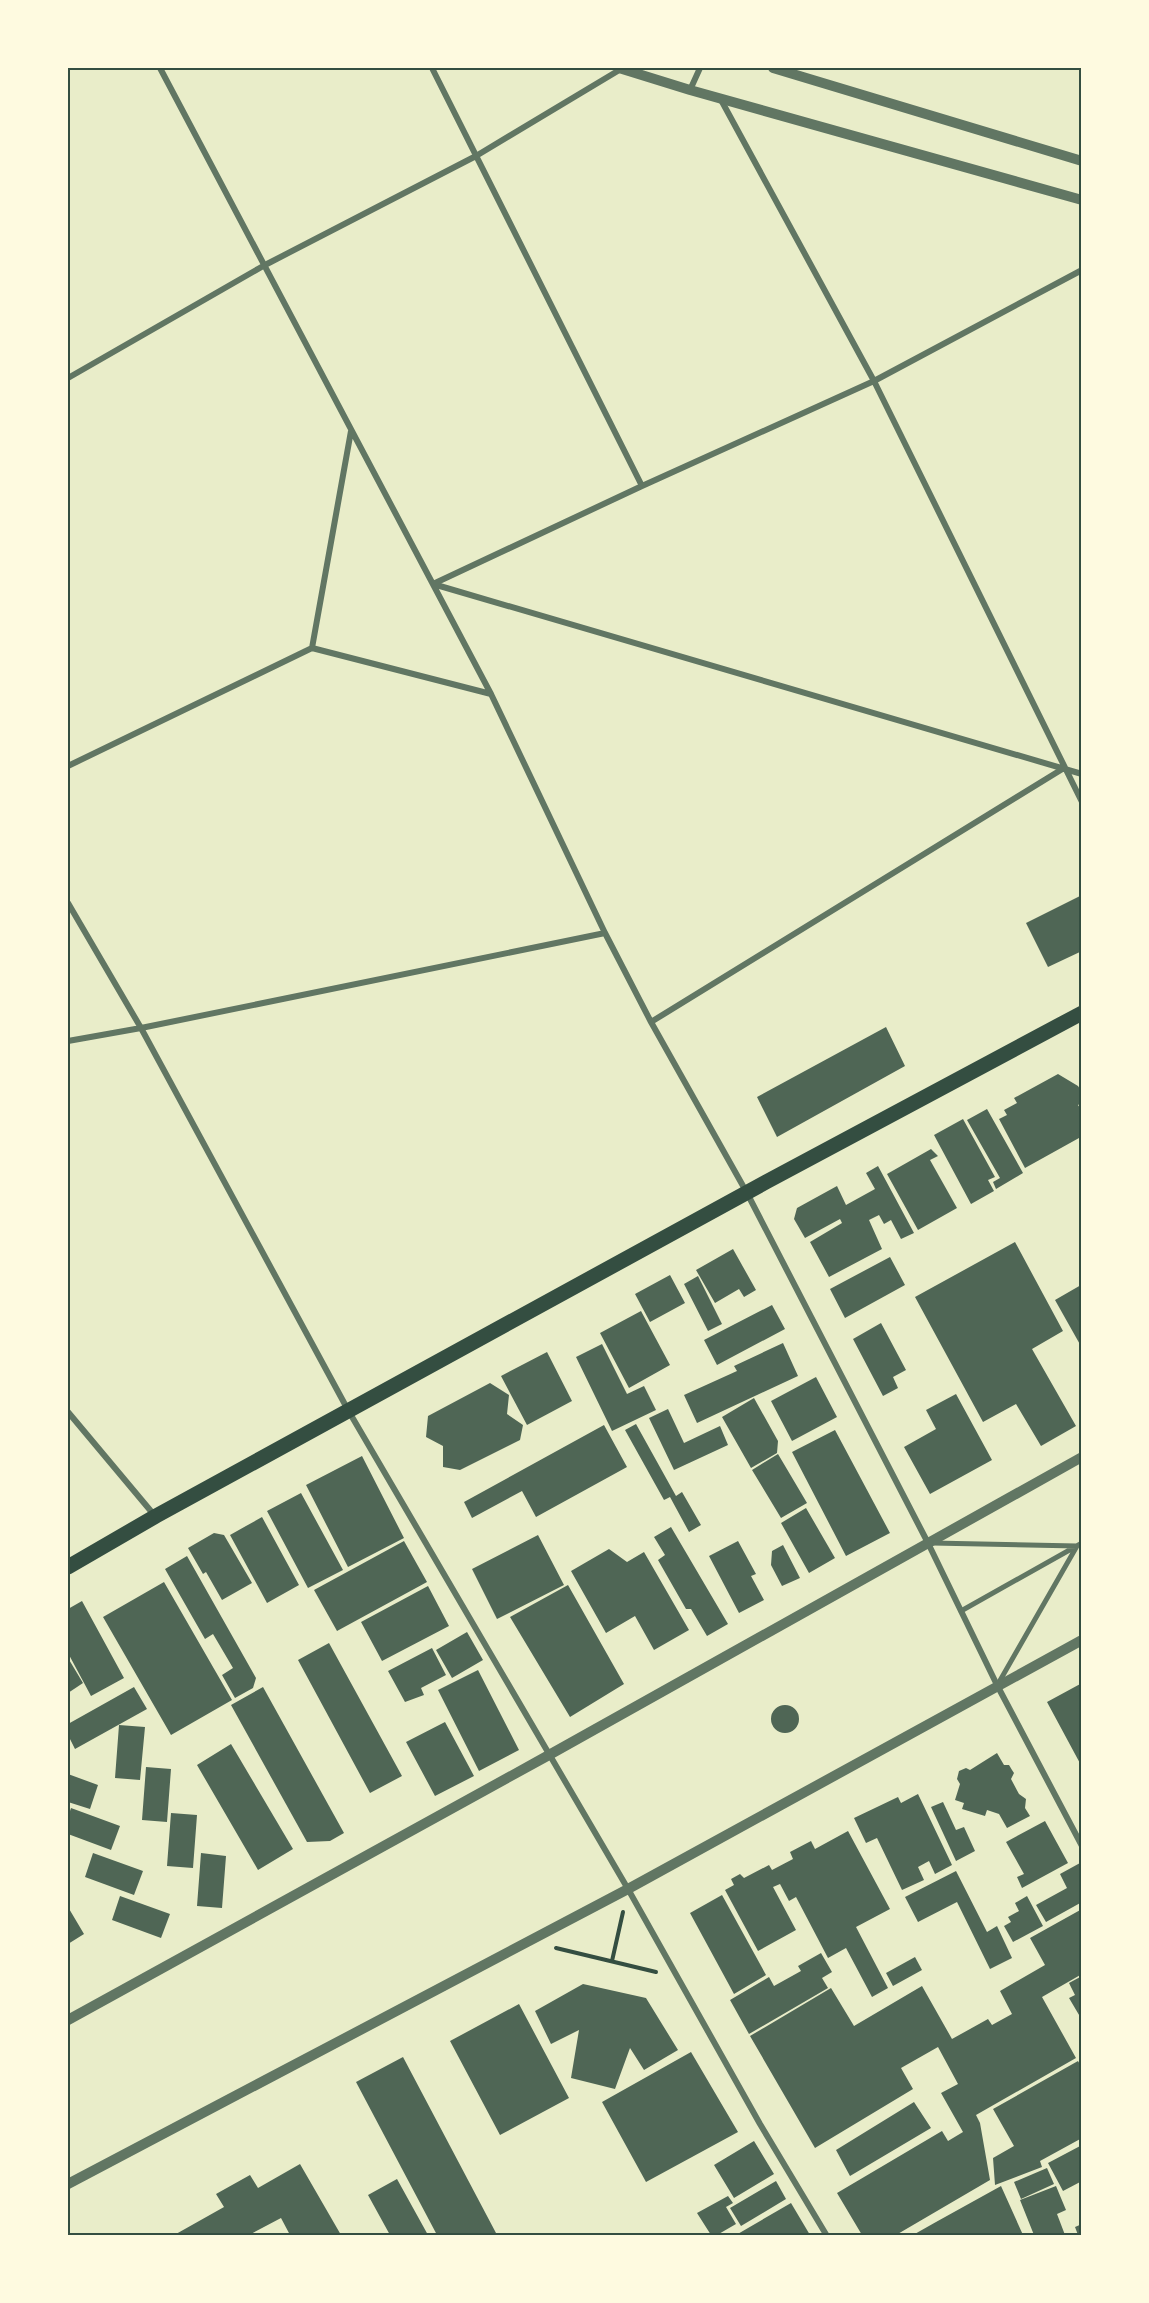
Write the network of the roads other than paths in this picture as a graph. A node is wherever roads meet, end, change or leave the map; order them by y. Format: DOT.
graph roads {
  1 [pos="160,68"];
  2 [pos="432,68"];
  3 [pos="620,68"];
  4 [pos="700,68"];
  5 [pos="773,68"];
  6 [pos="690,90"];
  7 [pos="720,98"];
  8 [pos="476,156"];
  9 [pos="1082,161"];
  10 [pos="1082,200"];
  11 [pos="265,265"];
  12 [pos="1082,270"];
  13 [pos="68,378"];
  14 [pos="874,381"];
  15 [pos="351,431"];
  16 [pos="642,486"];
  17 [pos="433,584"];
  18 [pos="312,648"];
  19 [pos="491,694"];
  20 [pos="68,766"];
  21 [pos="1064,768"];
  22 [pos="1082,774"];
  23 [pos="1082,802"];
  24 [pos="68,903"];
  25 [pos="605,933"];
  26 [pos="1082,1013"];
  27 [pos="651,1022"];
  28 [pos="141,1028"];
  29 [pos="68,1041"];
  30 [pos="747,1192"];
  31 [pos="348,1410"];
  32 [pos="68,1412"];
  33 [pos="1082,1457"];
  34 [pos="156,1516"];
  35 [pos="928,1543"];
  36 [pos="1079,1545"];
  37 [pos="68,1567"];
  38 [pos="961,1611"];
  39 [pos="1082,1640"];
  40 [pos="997,1686"];
  41 [pos="549,1755"];
  42 [pos="1082,1846"];
  43 [pos="628,1889"];
  44 [pos="68,2020"];
  45 [pos="68,2184"];
  46 [pos="828,2235"];
  1 -- 11 [label="street"];
  2 -- 8 [label="street"];
  3 -- 6 [label="street"];
  3 -- 8 [label="street"];
  4 -- 6 [label="street"];
  5 -- 9 [label="street"];
  6 -- 7 [label="street"];
  7 -- 10 [label="street"];
  7 -- 14 [label="street"];
  8 -- 11 [label="street"];
  8 -- 16 [label="street"];
  11 -- 13 [label="street"];
  11 -- 15 [label="street"];
  12 -- 14 [label="street"];
  14 -- 16 [label="street"];
  14 -- 21 [label="street"];
  15 -- 17 [label="street"];
  15 -- 18 [label="street"];
  16 -- 17 [label="street"];
  17 -- 19 [label="street"];
  17 -- 21 [label="street"];
  18 -- 19 [label="street"];
  18 -- 20 [label="street"];
  19 -- 25 [label="street"];
  21 -- 22 [label="street"];
  21 -- 23 [label="street"];
  21 -- 27 [label="street"];
  24 -- 28 [label="street"];
  25 -- 27 [label="street"];
  25 -- 28 [label="street"];
  26 -- 30 [label="main road"];
  27 -- 30 [label="street"];
  28 -- 29 [label="street"];
  28 -- 31 [label="street"];
  30 -- 31 [label="main road"];
  30 -- 35 [label="street"];
  31 -- 34 [label="main road"];
  31 -- 41 [label="street"];
  32 -- 34 [label="street"];
  33 -- 35 [label="street"];
  34 -- 37 [label="main road"];
  35 -- 36 [label="street"];
  35 -- 38 [label="street"];
  35 -- 41 [label="street"];
  36 -- 38 [label="street"];
  36 -- 40 [label="street"];
  38 -- 40 [label="street"];
  39 -- 40 [label="street"];
  40 -- 42 [label="street"];
  40 -- 43 [label="street"];
  41 -- 43 [label="street"];
  41 -- 44 [label="street"];
  43 -- 45 [label="street"];
  43 -- 46 [label="street"];
}
